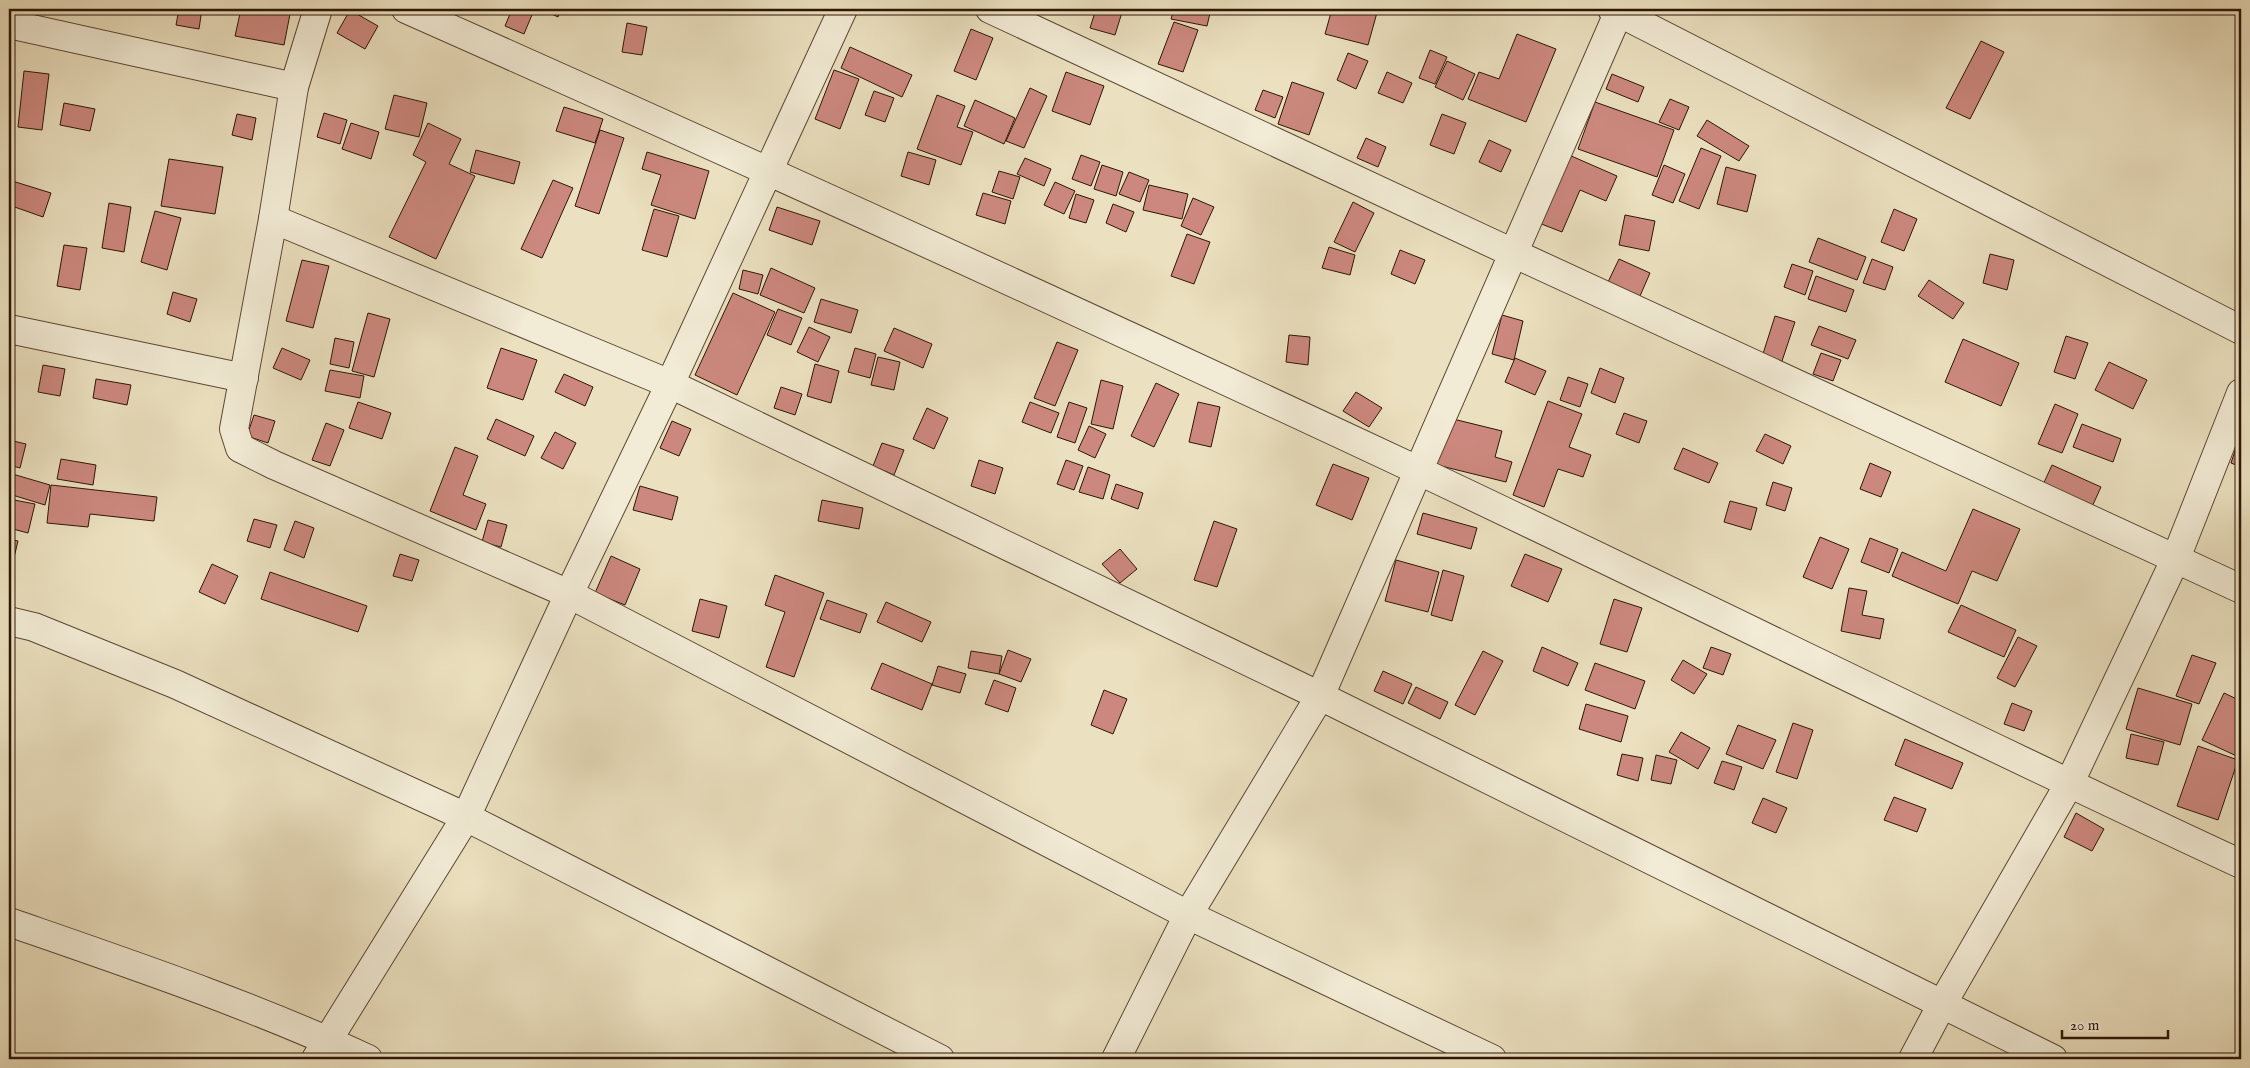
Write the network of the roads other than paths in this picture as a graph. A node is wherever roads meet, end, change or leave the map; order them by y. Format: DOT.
graph roads {
  1 [pos="318,9"];
  2 [pos="406,9"];
  3 [pos="843,9"];
  4 [pos="990,9"];
  5 [pos="1617,10"];
  6 [pos="9,24"];
  7 [pos="294,87"];
  8 [pos="769,170"];
  9 [pos="273,219"];
  10 [pos="1513,254"];
  11 [pos="9,329"];
  12 [pos="2241,330"];
  13 [pos="244,378"];
  14 [pos="670,384"];
  15 [pos="2241,393"];
  16 [pos="1418,471"];
  17 [pos="2176,558"];
  18 [pos="2241,589"];
  19 [pos="568,594"];
  20 [pos="9,620"];
  21 [pos="1320,696"];
  22 [pos="2069,784"];
  23 [pos="466,817"];
  24 [pos="2241,864"];
  25 [pos="1188,915"];
  26 [pos="9,922"];
  27 [pos="1941,1006"];
  28 [pos="321,1050"];
  29 [pos="368,1059"];
  30 [pos="940,1059"];
  31 [pos="1116,1059"];
  32 [pos="1492,1059"];
  33 [pos="1912,1059"];
  34 [pos="2053,1059"];
  1 -- 7 [label="street"];
  2 -- 8 [label="street"];
  3 -- 8 [label="street"];
  4 -- 10 [label="street"];
  5 -- 10 [label="street"];
  5 -- 12 [label="street"];
  6 -- 7 [label="street"];
  7 -- 9 [label="street"];
  8 -- 14 [label="street"];
  8 -- 16 [label="street"];
  9 -- 13 [label="street"];
  9 -- 14 [label="street"];
  10 -- 16 [label="street"];
  10 -- 17 [label="street"];
  11 -- 13 [label="street"];
  13 -- 19 [label="street"];
  14 -- 19 [label="street"];
  14 -- 21 [label="street"];
  15 -- 17 [label="street"];
  16 -- 21 [label="street"];
  16 -- 22 [label="street"];
  17 -- 18 [label="street"];
  17 -- 22 [label="street"];
  19 -- 23 [label="street"];
  19 -- 25 [label="street"];
  20 -- 23 [label="street"];
  21 -- 25 [label="street"];
  21 -- 27 [label="street"];
  22 -- 24 [label="street"];
  22 -- 27 [label="street"];
  23 -- 28 [label="street"];
  23 -- 30 [label="street"];
  25 -- 31 [label="street"];
  25 -- 32 [label="street"];
  26 -- 28 [label="street"];
  27 -- 33 [label="street"];
  27 -- 34 [label="street"];
  28 -- 29 [label="street"];
}
